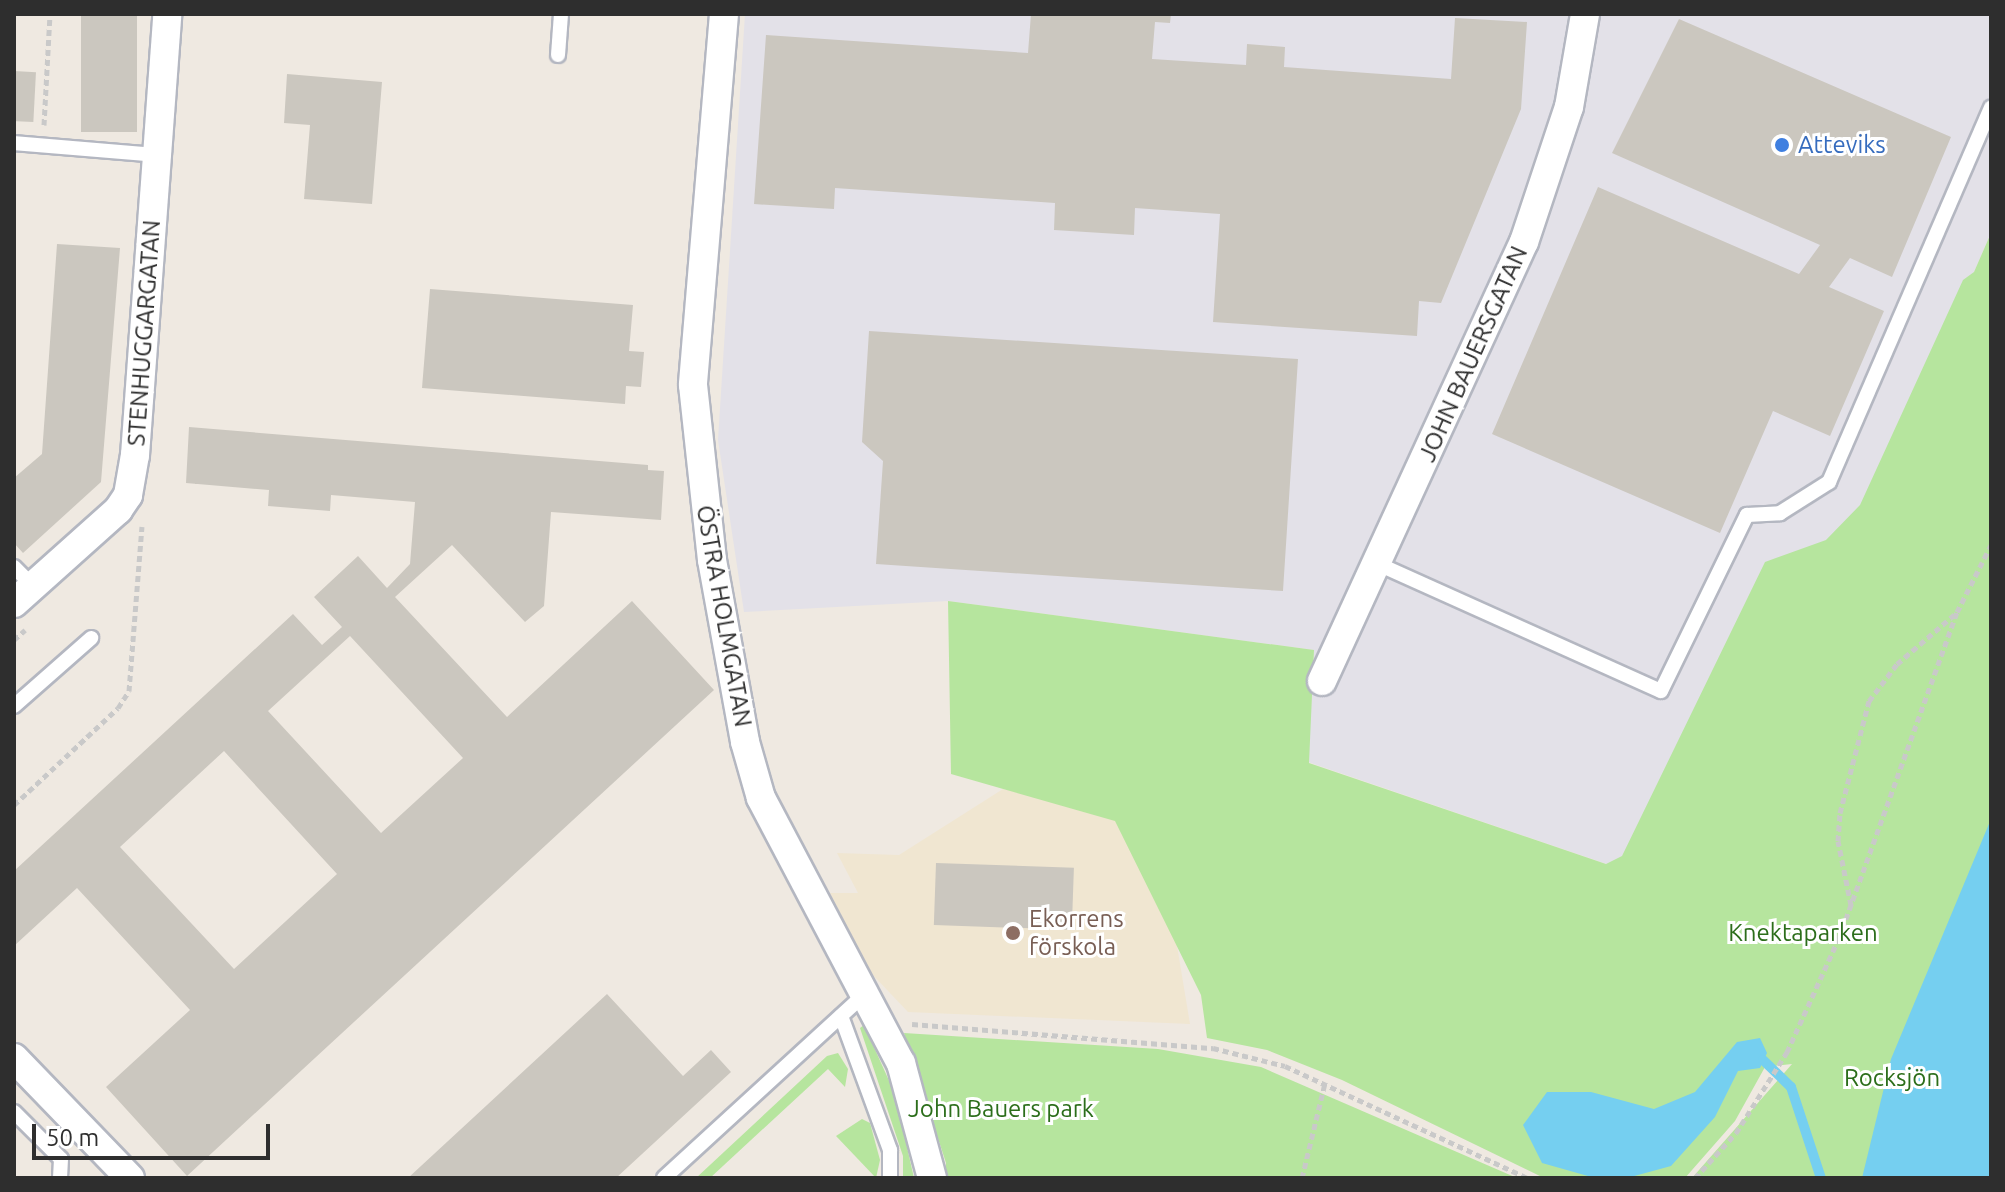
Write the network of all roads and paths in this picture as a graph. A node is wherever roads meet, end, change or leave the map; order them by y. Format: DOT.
graph roads {
  1 [pos="50,14"];
  2 [pos="167,14"];
  3 [pos="561,14"];
  4 [pos="724,14"];
  5 [pos="1585,14"];
  6 [pos="558,55"];
  7 [pos="1991,107"];
  8 [pos="14,143"];
  9 [pos="43,146"];
  10 [pos="157,155"];
  11 [pos="142,527"];
  12 [pos="1991,545"];
  13 [pos="1378,564"];
  14 [pos="20,585"];
  15 [pos="1957,612"];
  16 [pos="91,638"];
  17 [pos="1322,681"];
  18 [pos="14,706"];
  19 [pos="14,805"];
  20 [pos="1852,906"];
  21 [pos="864,995"];
  22 [pos="841,1016"];
  23 [pos="879,1022"];
  24 [pos="14,1058"];
  25 [pos="1325,1083"];
  26 [pos="14,1112"];
  27 [pos="60,1178"];
  28 [pos="130,1178"];
  29 [pos="664,1178"];
  30 [pos="890,1178"];
  31 [pos="932,1178"];
  32 [pos="1302,1178"];
  33 [pos="1527,1178"];
  34 [pos="1695,1178"];
  1 -- 9 [label="path"];
  2 -- 10 [label="street, STENHUGGARGATAN"];
  3 -- 6 [label="lane"];
  4 -- 21 [label="street, ÖSTRA HOLMGATAN"];
  5 -- 13 [label="street, JOHN BAUERSGATAN"];
  7 -- 13 [label="lane"];
  8 -- 9 [label="lane"];
  9 -- 10 [label="lane"];
  10 -- 14 [label="street, STENHUGGARGATAN"];
  11 -- 19 [label="path"];
  12 -- 15 [label="path"];
  13 -- 17 [label="street, JOHN BAUERSGATAN"];
  15 -- 20 [label="path"];
  15 -- 20 [label="path"];
  16 -- 18 [label="lane"];
  20 -- 34 [label="path"];
  21 -- 22 [label="lane"];
  21 -- 23 [label="street, ÖSTRA HOLMGATAN"];
  22 -- 29 [label="lane"];
  22 -- 30 [label="lane"];
  23 -- 25 [label="path"];
  23 -- 31 [label="street, ÖSTRA HOLMGATAN"];
  24 -- 28 [label="street"];
  25 -- 32 [label="path"];
  25 -- 33 [label="path"];
  26 -- 27 [label="lane"];
}
